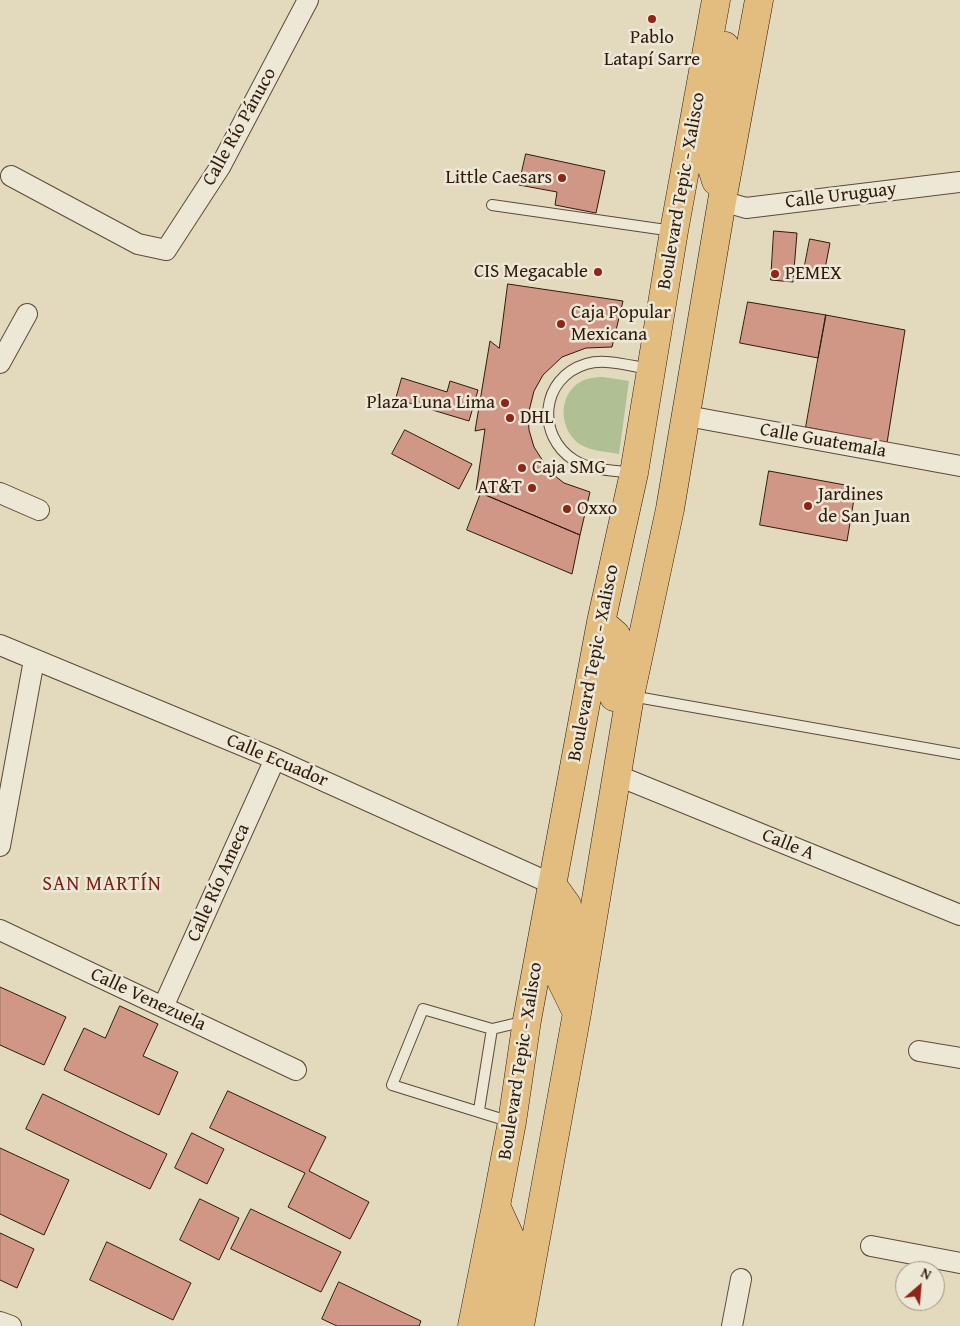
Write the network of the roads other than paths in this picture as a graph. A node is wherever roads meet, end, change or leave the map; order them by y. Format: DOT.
graph roads {
  1 [pos="308,0"];
  2 [pos="716,0"];
  3 [pos="724,0"];
  4 [pos="759,0"];
  5 [pos="10,176"];
  6 [pos="960,182"];
  7 [pos="722,201"];
  8 [pos="492,205"];
  9 [pos="674,231"];
  10 [pos="27,314"];
  11 [pos="0,363"];
  12 [pos="651,370"];
  13 [pos="687,416"];
  14 [pos="960,466"];
  15 [pos="634,473"];
  16 [pos="0,493"];
  17 [pos="670,509"];
  18 [pos="39,510"];
  19 [pos="600,622"];
  20 [pos="0,645"];
  21 [pos="34,660"];
  22 [pos="630,696"];
  23 [pos="960,754"];
  24 [pos="275,759"];
  25 [pos="616,775"];
  26 [pos="0,846"];
  27 [pos="552,884"];
  28 [pos="960,915"];
  29 [pos="0,930"];
  30 [pos="164,1008"];
  31 [pos="577,1013"];
  32 [pos="527,1020"];
  33 [pos="492,1029"];
  34 [pos="919,1051"];
  35 [pos="960,1058"];
  36 [pos="296,1070"];
  37 [pos="479,1110"];
  38 [pos="512,1122"];
  39 [pos="496,1206"];
  40 [pos="871,1246"];
  41 [pos="960,1263"];
  42 [pos="741,1280"];
  43 [pos="0,1322"];
  44 [pos="11,1326"];
  45 [pos="472,1326"];
  46 [pos="499,1326"];
  47 [pos="520,1326"];
  48 [pos="732,1326"];
  1 -- 5 [label="street, Calle Río Pánuco"];
  2 -- 9 [label="main road, Boulevard Tepic - Xalisco"];
  3 -- 7 [label="main road"];
  4 -- 7 [label="main road"];
  6 -- 7 [label="street, Calle Uruguay"];
  7 -- 13 [label="main road"];
  8 -- 9 [label="lane"];
  9 -- 12 [label="main road, Boulevard Tepic - Xalisco"];
  10 -- 11 [label="street"];
  12 -- 15 [label="main road, Boulevard Tepic - Xalisco"];
  12 -- 15 [label="lane"];
  12 -- 17 [label="main road"];
  13 -- 14 [label="street, Calle Guatemala"];
  13 -- 17 [label="main road"];
  15 -- 19 [label="main road, Boulevard Tepic - Xalisco"];
  16 -- 18 [label="street"];
  17 -- 22 [label="main road"];
  19 -- 25 [label="main road"];
  19 -- 27 [label="main road, Boulevard Tepic - Xalisco"];
  20 -- 21 [label="street, Calle Ecuador"];
  21 -- 24 [label="street, Calle Ecuador"];
  21 -- 26 [label="street"];
  22 -- 23 [label="lane"];
  22 -- 25 [label="main road"];
  24 -- 27 [label="street, Calle Ecuador"];
  24 -- 30 [label="street, Calle Río Ameca"];
  25 -- 28 [label="street, Calle A"];
  25 -- 31 [label="main road"];
  27 -- 31 [label="main road"];
  27 -- 32 [label="main road, Boulevard Tepic - Xalisco"];
  29 -- 30 [label="street, Calle Venezuela"];
  30 -- 36 [label="street, Calle Venezuela"];
  31 -- 47 [label="main road"];
  32 -- 33 [label="lane"];
  32 -- 38 [label="main road, Boulevard Tepic - Xalisco"];
  33 -- 37 [label="lane"];
  33 -- 37 [label="lane"];
  34 -- 35 [label="street"];
  37 -- 38 [label="lane"];
  38 -- 39 [label="main road, Boulevard Tepic - Xalisco"];
  39 -- 45 [label="main road, Boulevard Tepic - Xalisco"];
  39 -- 46 [label="main road"];
  40 -- 41 [label="street"];
  42 -- 48 [label="street"];
  43 -- 44 [label="street"];
}
